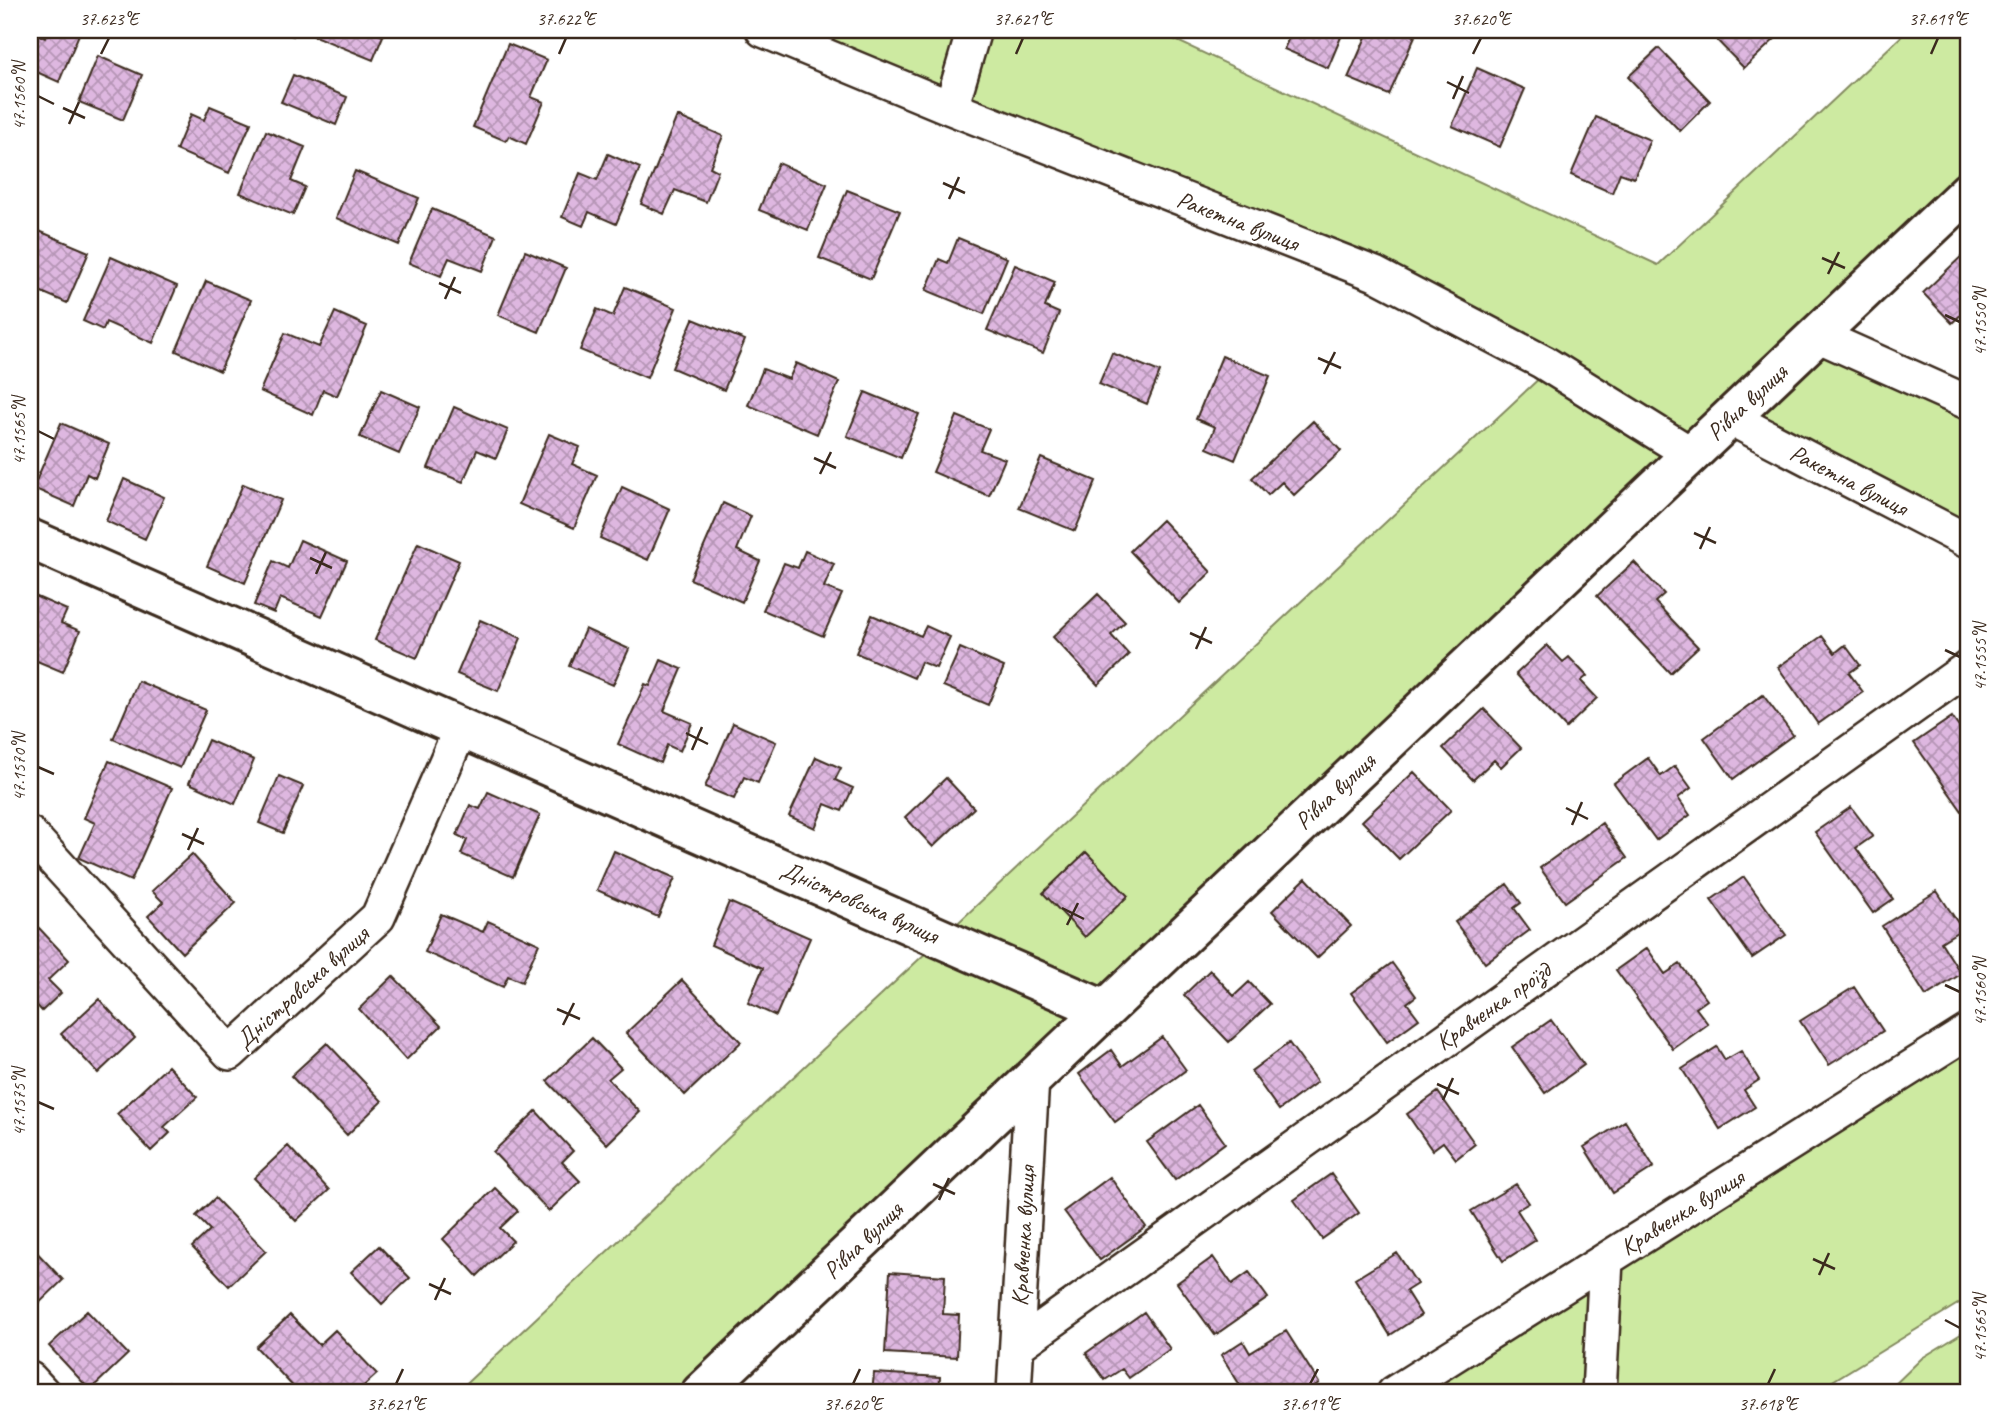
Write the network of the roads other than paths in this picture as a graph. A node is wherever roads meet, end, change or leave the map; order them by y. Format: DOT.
graph roads {
  1 [pos="763,30"];
  2 [pos="974,30"];
  3 [pos="951,108"];
  4 [pos="1969,191"];
  5 [pos="1817,335"];
  6 [pos="1969,403"];
  7 [pos="1730,418"];
  8 [pos="1691,454"];
  9 [pos="30,539"];
  10 [pos="1969,542"];
  11 [pos="1969,667"];
  12 [pos="461,728"];
  13 [pos="30,834"];
  14 [pos="1104,1010"];
  15 [pos="1969,1031"];
  16 [pos="1032,1078"];
  17 [pos="1606,1260"];
  18 [pos="1017,1346"];
  19 [pos="30,1379"];
  20 [pos="44,1393"];
  21 [pos="701,1393"];
  22 [pos="1014,1393"];
  23 [pos="1394,1393"];
  24 [pos="1599,1393"];
  1 -- 3 [label="street, Ракетна вулиця"];
  2 -- 3 [label="street"];
  3 -- 8 [label="street, Ракетна вулиця"];
  4 -- 5 [label="street, Рівна вулиця"];
  5 -- 6 [label="street"];
  5 -- 7 [label="street, Рівна вулиця"];
  7 -- 8 [label="street, Рівна вулиця"];
  7 -- 10 [label="street, Ракетна вулиця"];
  8 -- 14 [label="street, Рівна вулиця"];
  9 -- 12 [label="street, Дністровська вулиця"];
  11 -- 18 [label="street, Кравченка проїзд"];
  12 -- 13 [label="street, Дністровська вулиця"];
  12 -- 14 [label="street, Дністровська вулиця"];
  14 -- 16 [label="street, Рівна вулиця"];
  15 -- 17 [label="street, Кравченка вулиця"];
  16 -- 18 [label="street, Кравченка вулиця"];
  16 -- 21 [label="street, Рівна вулиця"];
  17 -- 23 [label="street, Кравченка вулиця"];
  17 -- 24 [label="street"];
  18 -- 22 [label="street, Кравченка вулиця"];
  19 -- 20 [label="street"];
}
